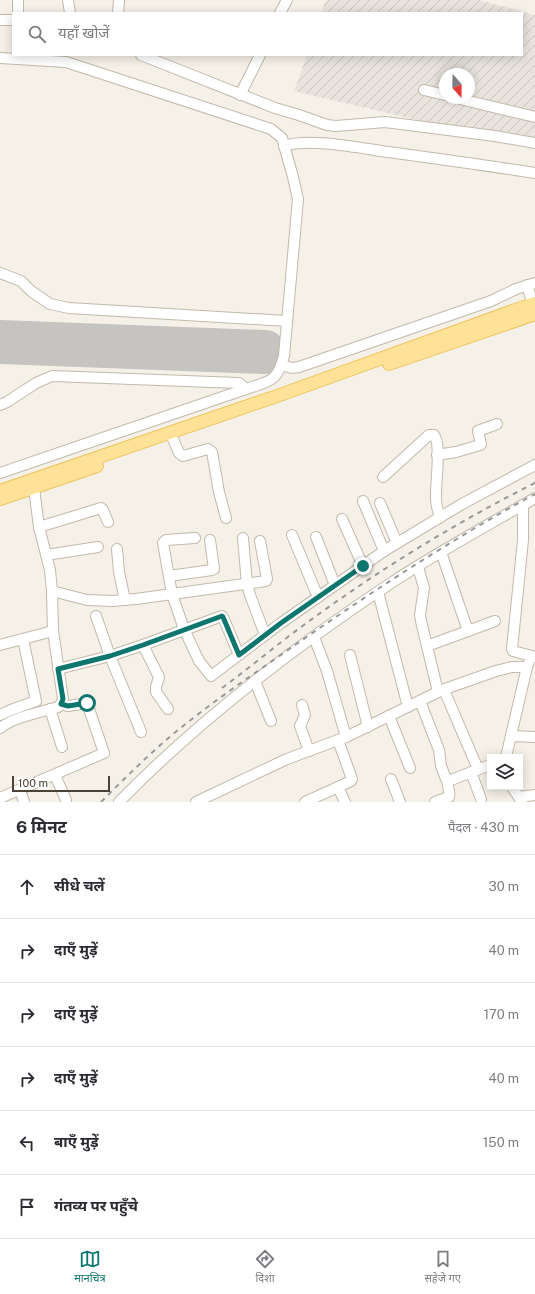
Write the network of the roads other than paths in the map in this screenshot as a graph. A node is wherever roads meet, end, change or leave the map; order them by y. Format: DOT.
graph roads {
  1 [pos="18,0"];
  2 [pos="68,0"];
  3 [pos="118,0"];
  4 [pos="286,0"];
  5 [pos="18,12"];
  6 [pos="70,12"];
  7 [pos="118,12"];
  8 [pos="280,12"];
  9 [pos="0,20"];
  10 [pos="12,20"];
  11 [pos="143,56"];
  12 [pos="260,56"];
  13 [pos="0,58"];
  14 [pos="424,90"];
  15 [pos="439,94"];
  16 [pos="240,95"];
  17 [pos="475,103"];
  18 [pos="535,117"];
  19 [pos="535,143"];
  20 [pos="284,146"];
  21 [pos="535,173"];
  22 [pos="0,273"];
  23 [pos="531,284"];
  24 [pos="534,308"];
  25 [pos="287,321"];
  26 [pos="282,366"];
  27 [pos="246,389"];
  28 [pos="0,405"];
  29 [pos="497,424"];
  30 [pos="173,440"];
  31 [pos="437,455"];
  32 [pos="535,464"];
  33 [pos="0,474"];
  34 [pos="383,477"];
  35 [pos="34,483"];
  36 [pos="0,490"];
  37 [pos="535,498"];
  38 [pos="0,499"];
  39 [pos="363,501"];
  40 [pos="380,503"];
  41 [pos="523,505"];
  42 [pos="226,518"];
  43 [pos="440,518"];
  44 [pos="342,519"];
  45 [pos="108,522"];
  46 [pos="39,527"];
  47 [pos="292,535"];
  48 [pos="316,537"];
  49 [pos="195,538"];
  50 [pos="243,538"];
  51 [pos="210,540"];
  52 [pos="260,541"];
  53 [pos="397,543"];
  54 [pos="98,547"];
  55 [pos="117,549"];
  56 [pos="384,551"];
  57 [pos="441,552"];
  58 [pos="46,555"];
  59 [pos="363,566"];
  60 [pos="418,567"];
  61 [pos="169,576"];
  62 [pos="247,584"];
  63 [pos="336,585"];
  64 [pos="52,591"];
  65 [pos="378,592"];
  66 [pos="172,594"];
  67 [pos="318,597"];
  68 [pos="126,600"];
  69 [pos="96,616"];
  70 [pos="495,621"];
  71 [pos="184,629"];
  72 [pos="53,631"];
  73 [pos="468,631"];
  74 [pos="265,635"];
  75 [pos="314,637"];
  76 [pos="23,639"];
  77 [pos="0,645"];
  78 [pos="143,645"];
  79 [pos="427,646"];
  80 [pos="239,655"];
  81 [pos="350,655"];
  82 [pos="110,656"];
  83 [pos="535,656"];
  84 [pos="527,667"];
  85 [pos="58,669"];
  86 [pos="255,681"];
  87 [pos="441,691"];
  88 [pos="420,701"];
  89 [pos="61,704"];
  90 [pos="302,705"];
  91 [pos="408,707"];
  92 [pos="50,709"];
  93 [pos="168,709"];
  94 [pos="0,715"];
  95 [pos="389,716"];
  96 [pos="271,721"];
  97 [pos="368,727"];
  98 [pos="0,728"];
  99 [pos="141,732"];
  100 [pos="511,736"];
  101 [pos="535,737"];
  102 [pos="342,738"];
  103 [pos="62,747"];
  104 [pos="309,751"];
  105 [pos="507,754"];
  106 [pos="487,766"];
  107 [pos="410,768"];
  108 [pos="474,771"];
  109 [pos="55,775"];
  110 [pos="391,779"];
  111 [pos="448,780"];
  112 [pos="338,787"];
  113 [pos="20,790"];
  114 [pos="514,790"];
  115 [pos="535,796"];
  116 [pos="0,798"];
  117 [pos="481,799"];
  118 [pos="66,800"];
  119 [pos="520,800"];
  120 [pos="24,802"];
  121 [pos="119,802"];
  122 [pos="196,802"];
  123 [pos="306,802"];
  124 [pos="345,802"];
  125 [pos="400,802"];
  126 [pos="435,802"];
  1 -- 5 [label="street"];
  2 -- 6 [label="street"];
  3 -- 7 [label="street"];
  4 -- 8 [label="street"];
  9 -- 10 [label="street"];
  11 -- 16 [label="street"];
  12 -- 16 [label="street"];
  13 -- 20 [label="street"];
  14 -- 15 [label="street"];
  16 -- 19 [label="street"];
  17 -- 18 [label="street"];
  20 -- 21 [label="street"];
  20 -- 25 [label="street"];
  22 -- 25 [label="street"];
  23 -- 24 [label="street"];
  23 -- 26 [label="street"];
  24 -- 30 [label="main road"];
  24 -- 35 [label="main road"];
  25 -- 26 [label="street"];
  26 -- 27 [label="street"];
  27 -- 28 [label="street"];
  27 -- 33 [label="street"];
  29 -- 31 [label="street"];
  30 -- 35 [label="main road"];
  30 -- 42 [label="street"];
  31 -- 34 [label="street"];
  31 -- 43 [label="street"];
  32 -- 43 [label="street"];
  35 -- 36 [label="main road"];
  35 -- 38 [label="main road"];
  35 -- 46 [label="street"];
  37 -- 41 [label="street"];
  39 -- 56 [label="street"];
  40 -- 53 [label="street"];
  41 -- 57 [label="street"];
  41 -- 83 [label="street"];
  43 -- 53 [label="street"];
  44 -- 59 [label="street"];
  45 -- 46 [label="street"];
  46 -- 58 [label="street"];
  47 -- 67 [label="street"];
  48 -- 63 [label="street"];
  49 -- 61 [label="street"];
  50 -- 62 [label="street"];
  51 -- 61 [label="street"];
  52 -- 62 [label="street"];
  53 -- 56 [label="street"];
  54 -- 58 [label="street"];
  55 -- 68 [label="street"];
  56 -- 59 [label="street"];
  57 -- 60 [label="street"];
  57 -- 73 [label="street"];
  58 -- 64 [label="street"];
  59 -- 63 [label="street"];
  60 -- 65 [label="street"];
  60 -- 79 [label="street"];
  61 -- 66 [label="street"];
  62 -- 66 [label="street"];
  62 -- 74 [label="street"];
  63 -- 67 [label="street"];
  64 -- 68 [label="street"];
  64 -- 72 [label="street"];
  65 -- 75 [label="street"];
  65 -- 91 [label="street"];
  66 -- 68 [label="street"];
  66 -- 71 [label="street"];
  67 -- 74 [label="street"];
  69 -- 82 [label="street"];
  70 -- 73 [label="street"];
  71 -- 78 [label="street"];
  71 -- 80 [label="street"];
  71 -- 80 [label="street"];
  72 -- 76 [label="street"];
  72 -- 85 [label="street"];
  73 -- 79 [label="street"];
  74 -- 80 [label="street"];
  75 -- 86 [label="street"];
  75 -- 102 [label="street"];
  76 -- 77 [label="street"];
  76 -- 94 [label="street"];
  78 -- 82 [label="street"];
  78 -- 93 [label="street"];
  79 -- 87 [label="street"];
  81 -- 97 [label="street"];
  82 -- 85 [label="street"];
  82 -- 99 [label="street"];
  83 -- 84 [label="street"];
  84 -- 87 [label="street"];
  84 -- 100 [label="street"];
  85 -- 89 [label="street"];
  86 -- 96 [label="street"];
  86 -- 121 [label="street"];
  87 -- 88 [label="street"];
  87 -- 108 [label="street"];
  88 -- 91 [label="street"];
  88 -- 111 [label="street"];
  89 -- 92 [label="street"];
  89 -- 109 [label="street"];
  90 -- 104 [label="street"];
  91 -- 95 [label="street"];
  92 -- 98 [label="street"];
  92 -- 103 [label="street"];
  95 -- 97 [label="street"];
  95 -- 107 [label="street"];
  97 -- 102 [label="street"];
  100 -- 101 [label="street"];
  100 -- 105 [label="street"];
  102 -- 104 [label="street"];
  102 -- 112 [label="street"];
  104 -- 122 [label="street"];
  106 -- 108 [label="street"];
  108 -- 111 [label="street"];
  108 -- 117 [label="street"];
  109 -- 113 [label="street"];
  109 -- 118 [label="street"];
  110 -- 125 [label="street"];
  111 -- 126 [label="street"];
  112 -- 123 [label="street"];
  112 -- 124 [label="street"];
  113 -- 116 [label="street"];
  113 -- 120 [label="street"];
  114 -- 119 [label="street"];
  115 -- 119 [label="street"];
}
